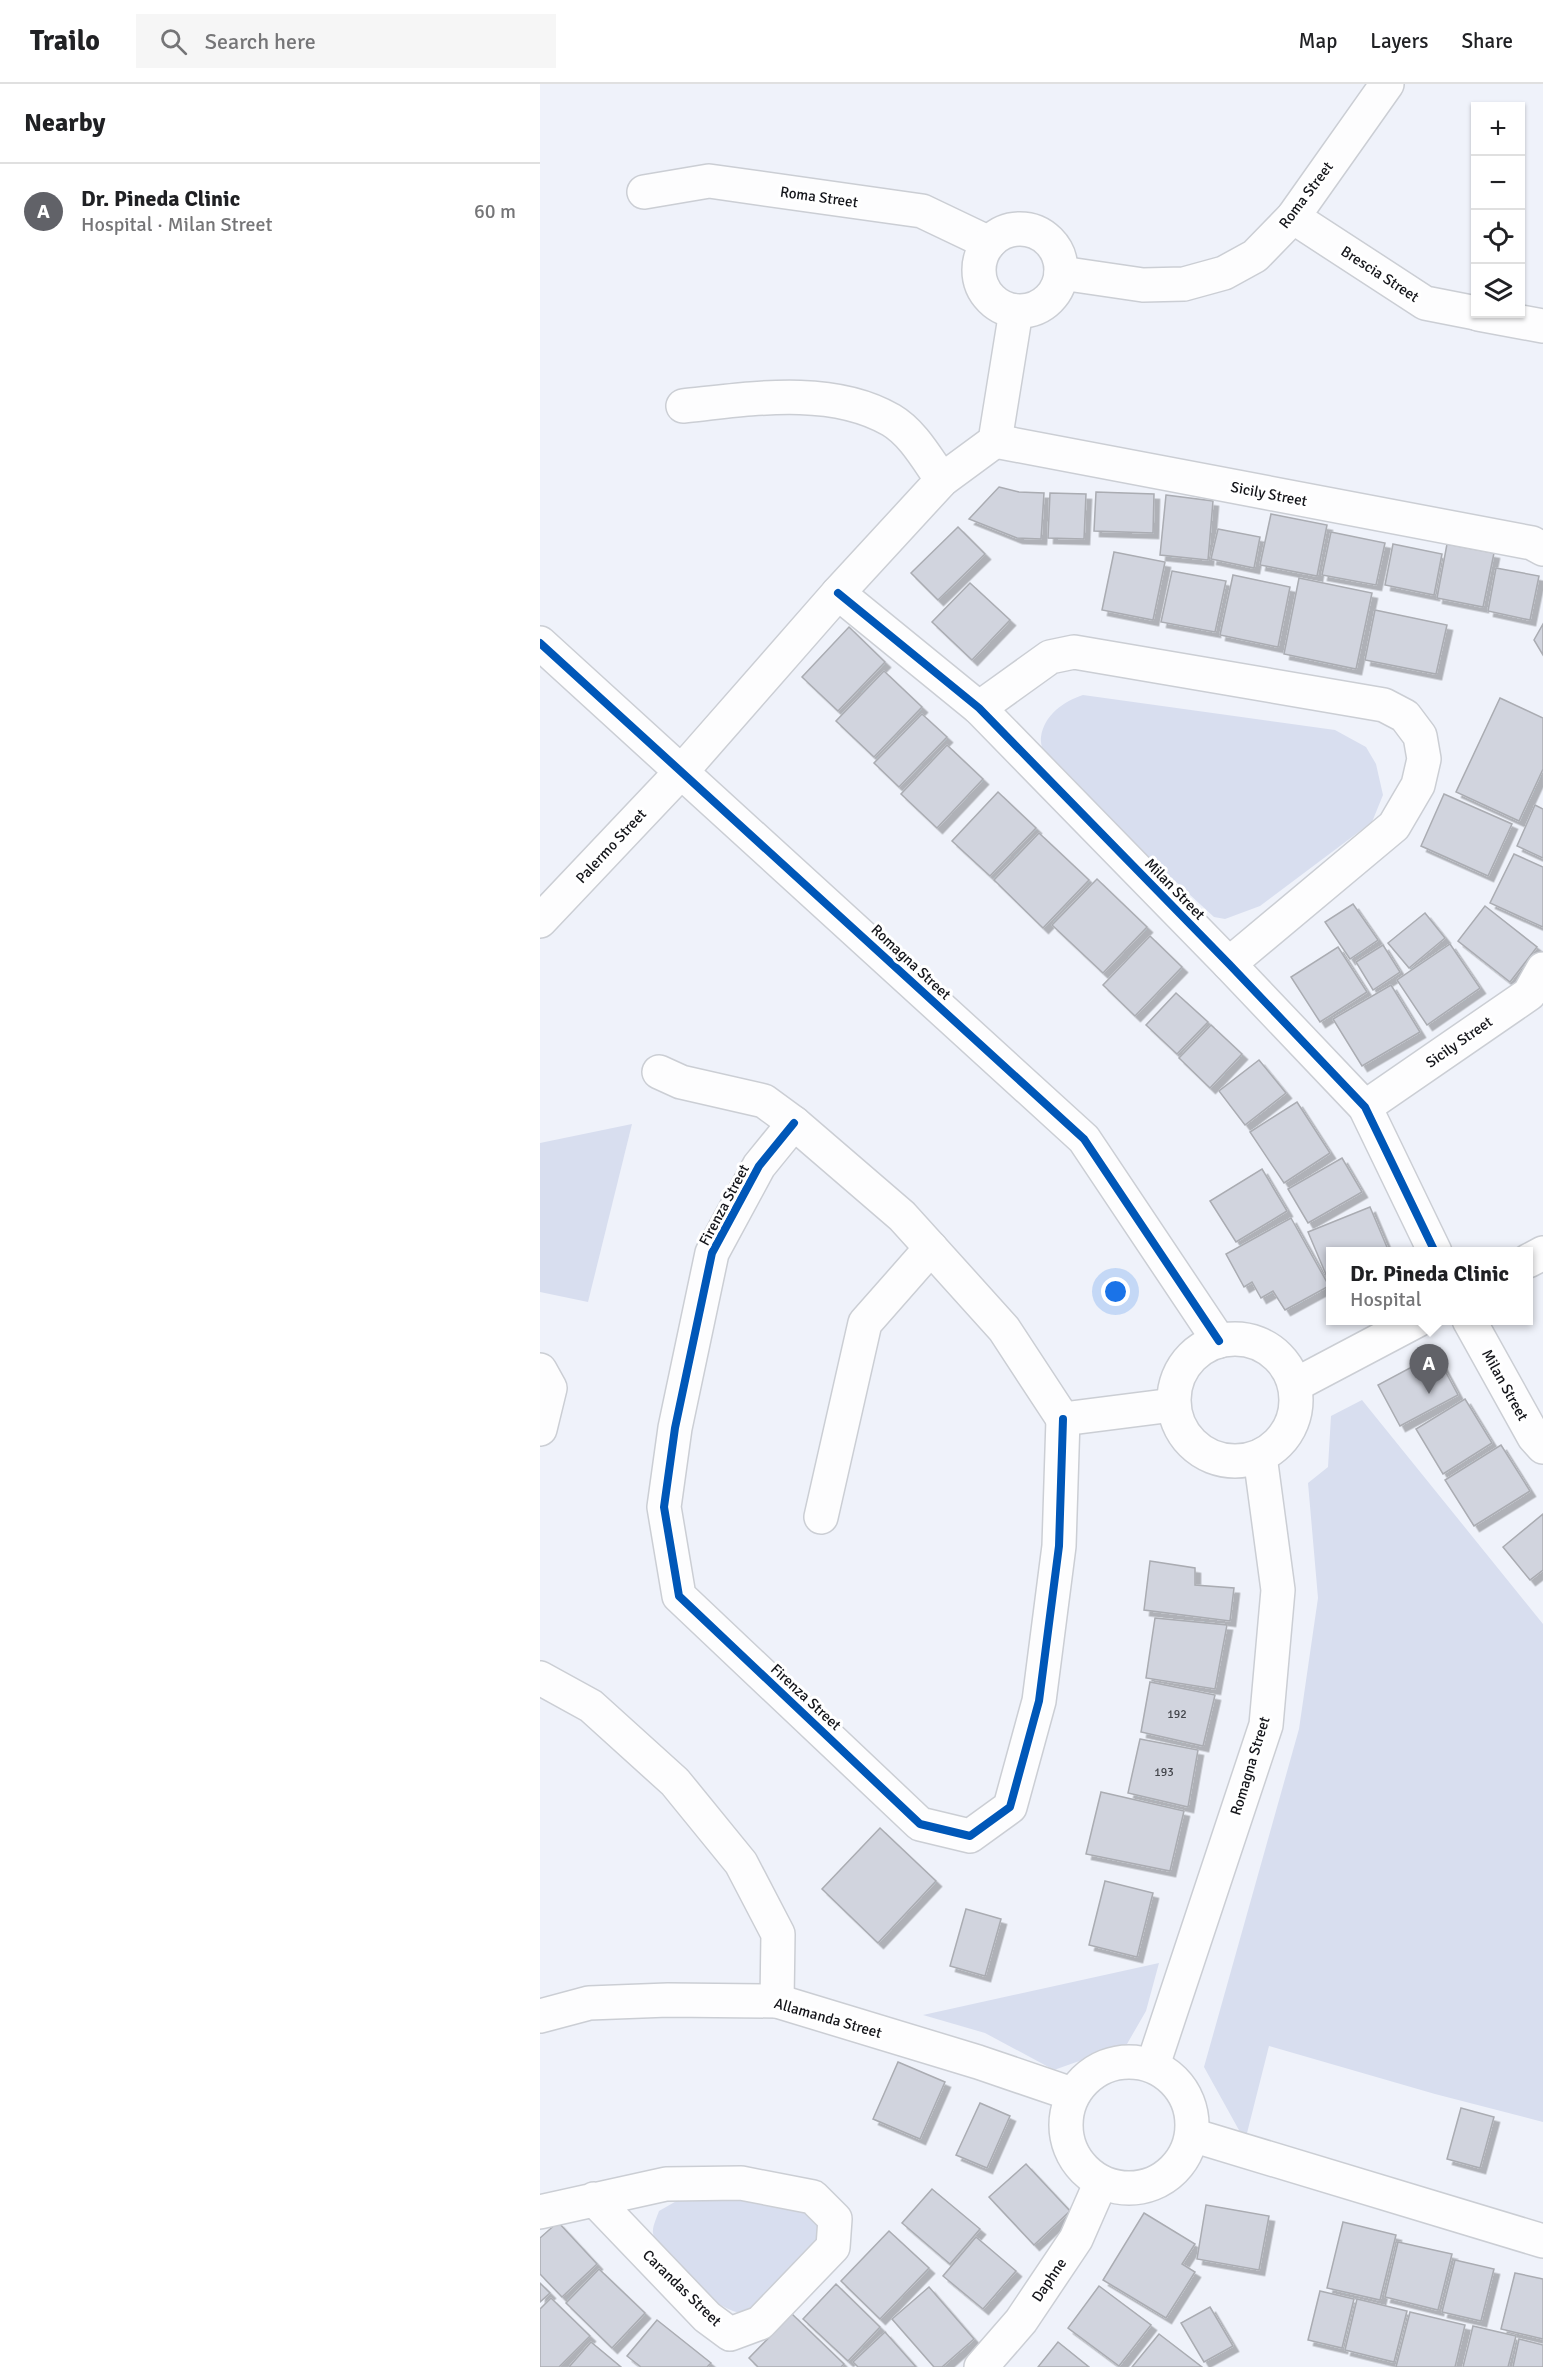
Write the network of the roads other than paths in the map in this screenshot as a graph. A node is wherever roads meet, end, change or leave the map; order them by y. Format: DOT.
graph roads {
  1 [pos="1387,84"];
  2 [pos="644,192"];
  3 [pos="1293,217"];
  4 [pos="988,243"];
  5 [pos="1061,273"];
  6 [pos="1016,311"];
  7 [pos="1471,312"];
  8 [pos="1502,318"];
  9 [pos="1543,326"];
  10 [pos="683,405"];
  11 [pos="995,441"];
  12 [pos="942,480"];
  13 [pos="1543,549"];
  14 [pos="838,593"];
  15 [pos="540,643"];
  16 [pos="979,708"];
  17 [pos="682,771"];
  18 [pos="540,921"];
  19 [pos="1230,964"];
  20 [pos="1543,969"];
  21 [pos="659,1072"];
  22 [pos="1365,1107"];
  23 [pos="794,1123"];
  24 [pos="1432,1247"];
  25 [pos="931,1248"];
  26 [pos="1408,1325"];
  27 [pos="1472,1325"];
  28 [pos="1219,1341"];
  29 [pos="540,1370"];
  30 [pos="1294,1385"];
  31 [pos="1173,1405"];
  32 [pos="1063,1419"];
  33 [pos="540,1429"];
  34 [pos="1543,1447"];
  35 [pos="1260,1456"];
  36 [pos="821,1518"];
  37 [pos="540,1678"];
  38 [pos="777,2001"];
  39 [pos="540,2016"];
  40 [pos="1153,2065"];
  41 [pos="1072,2094"];
  42 [pos="1192,2135"];
  43 [pos="1101,2182"];
  44 [pos="594,2199"];
  45 [pos="540,2212"];
  46 [pos="1543,2241"];
  47 [pos="981,2367"];
  1 -- 3 [label="street, Roma Street"];
  2 -- 4 [label="street, Roma Street"];
  3 -- 5 [label="street, Roma Street"];
  3 -- 7 [label="street, Brescia Street"];
  4 -- 5 [label="street"];
  4 -- 6 [label="street"];
  5 -- 6 [label="street"];
  6 -- 11 [label="street"];
  8 -- 9 [label="street, Brescia Street"];
  10 -- 12 [label="street"];
  11 -- 12 [label="street, Palermo Street"];
  11 -- 13 [label="street, Sicily Street"];
  12 -- 14 [label="street, Palermo Street"];
  14 -- 16 [label="street, Milan Street"];
  14 -- 17 [label="street, Palermo Street"];
  15 -- 17 [label="street, Romagna Street"];
  16 -- 19 [label="street, Milan Street"];
  16 -- 19 [label="street"];
  17 -- 18 [label="street, Palermo Street"];
  17 -- 28 [label="street, Romagna Street"];
  19 -- 22 [label="street, Milan Street"];
  20 -- 22 [label="street, Sicily Street"];
  21 -- 23 [label="street"];
  22 -- 24 [label="street, Milan Street"];
  23 -- 25 [label="street"];
  23 -- 32 [label="street, Firenza Street"];
  25 -- 32 [label="street"];
  25 -- 36 [label="street"];
  26 -- 30 [label="street"];
  27 -- 34 [label="street, Milan Street"];
  28 -- 30 [label="street"];
  28 -- 31 [label="street"];
  29 -- 33 [label="street"];
  30 -- 35 [label="street"];
  31 -- 32 [label="street"];
  31 -- 35 [label="street"];
  35 -- 40 [label="street, Romagna Street"];
  37 -- 38 [label="street"];
  38 -- 39 [label="street, Allamanda Street"];
  38 -- 41 [label="street, Allamanda Street"];
  40 -- 41 [label="street"];
  40 -- 42 [label="street"];
  41 -- 43 [label="street"];
  42 -- 43 [label="street"];
  42 -- 46 [label="street"];
  43 -- 47 [label="street, Daphne"];
  44 -- 44 [label="street, Carandas Street"];
  44 -- 45 [label="street, Carandas Street"];
}
